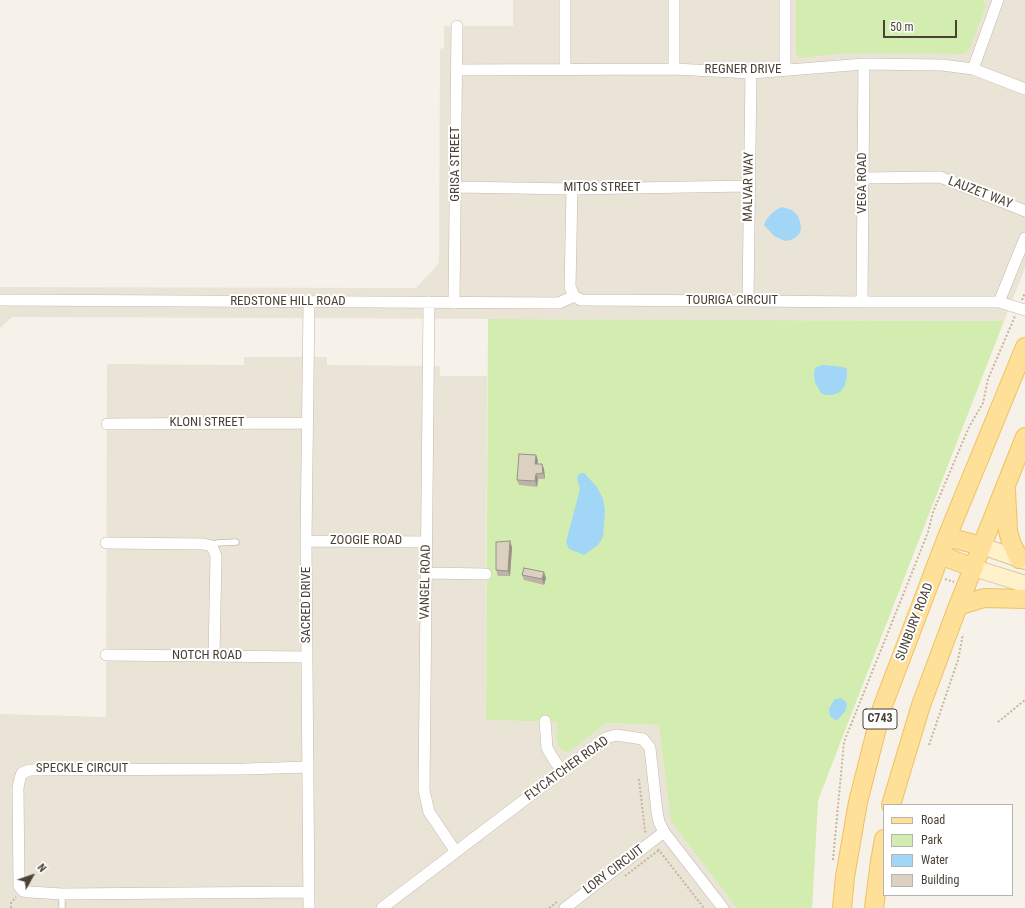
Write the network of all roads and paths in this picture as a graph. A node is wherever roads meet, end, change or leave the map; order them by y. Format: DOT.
graph roads {
  1 [pos="565,0"];
  2 [pos="674,0"];
  3 [pos="785,0"];
  4 [pos="998,0"];
  5 [pos="457,26"];
  6 [pos="864,64"];
  7 [pos="564,69"];
  8 [pos="674,69"];
  9 [pos="973,69"];
  10 [pos="456,70"];
  11 [pos="785,70"];
  12 [pos="751,73"];
  13 [pos="1025,89"];
  14 [pos="863,178"];
  15 [pos="749,186"];
  16 [pos="456,187"];
  17 [pos="572,189"];
  18 [pos="1025,210"];
  19 [pos="1025,238"];
  20 [pos="574,296"];
  21 [pos="0,300"];
  22 [pos="748,301"];
  23 [pos="309,302"];
  24 [pos="430,302"];
  25 [pos="862,302"];
  26 [pos="999,302"];
  27 [pos="454,303"];
  28 [pos="1025,310"];
  29 [pos="1025,347"];
  30 [pos="307,423"];
  31 [pos="107,424"];
  32 [pos="1025,437"];
  33 [pos="1006,485"];
  34 [pos="947,537"];
  35 [pos="306,541"];
  36 [pos="236,542"];
  37 [pos="426,542"];
  38 [pos="106,543"];
  39 [pos="212,546"];
  40 [pos="982,546"];
  41 [pos="940,555"];
  42 [pos="917,560"];
  43 [pos="1022,560"];
  44 [pos="974,568"];
  45 [pos="426,573"];
  46 [pos="486,574"];
  47 [pos="933,574"];
  48 [pos="1025,584"];
  49 [pos="966,587"];
  50 [pos="1025,599"];
  51 [pos="958,606"];
  52 [pos="963,633"];
  53 [pos="106,655"];
  54 [pos="214,656"];
  55 [pos="307,657"];
  56 [pos="1025,700"];
  57 [pos="544,721"];
  58 [pos="998,722"];
  59 [pos="929,745"];
  60 [pos="308,767"];
  61 [pos="562,771"];
  62 [pos="639,778"];
  63 [pos="891,804"];
  64 [pos="664,832"];
  65 [pos="653,841"];
  66 [pos="883,844"];
  67 [pos="456,852"];
  68 [pos="309,892"];
  69 [pos="62,894"];
  70 [pos="62,908"];
  71 [pos="309,908"];
  72 [pos="382,908"];
  73 [pos="564,908"];
  74 [pos="704,908"];
  75 [pos="723,908"];
  76 [pos="842,908"];
  77 [pos="874,908"];
  1 -- 7 [label="street"];
  2 -- 8 [label="street"];
  3 -- 11 [label="street"];
  4 -- 9 [label="street"];
  5 -- 10 [label="street, GRISA STREET"];
  6 -- 9 [label="street, REGNER DRIVE"];
  6 -- 11 [label="street, REGNER DRIVE"];
  6 -- 14 [label="street, VEGA ROAD"];
  7 -- 8 [label="street, REGNER DRIVE"];
  7 -- 10 [label="street, REGNER DRIVE"];
  8 -- 12 [label="street, REGNER DRIVE"];
  9 -- 13 [label="street, REGNER DRIVE"];
  10 -- 16 [label="street, GRISA STREET"];
  11 -- 12 [label="street, REGNER DRIVE"];
  12 -- 15 [label="street, MALVAR WAY"];
  14 -- 18 [label="street, LAUZET WAY"];
  14 -- 25 [label="street, VEGA ROAD"];
  15 -- 17 [label="street, MITOS STREET"];
  15 -- 22 [label="street, MALVAR WAY"];
  16 -- 17 [label="street, MITOS STREET"];
  16 -- 27 [label="street, GRISA STREET"];
  17 -- 20 [label="street"];
  19 -- 26 [label="street"];
  20 -- 22 [label="street, TOURIGA CIRCUIT"];
  20 -- 27 [label="street, REDSTONE HILL ROAD"];
  21 -- 23 [label="street, REDSTONE HILL ROAD"];
  22 -- 25 [label="street, TOURIGA CIRCUIT"];
  23 -- 24 [label="street, REDSTONE HILL ROAD"];
  23 -- 30 [label="street, SACRED DRIVE"];
  24 -- 27 [label="street, REDSTONE HILL ROAD"];
  24 -- 37 [label="street, VANGEL ROAD"];
  25 -- 26 [label="street, TOURIGA CIRCUIT"];
  26 -- 28 [label="street, TOURIGA CIRCUIT"];
  29 -- 34 [label="main road, SUNBURY ROAD / C743"];
  30 -- 31 [label="street, KLONI STREET"];
  30 -- 35 [label="street, SACRED DRIVE"];
  32 -- 33 [label="main road, C743"];
  33 -- 40 [label="main road, C743"];
  33 -- 43 [label="main road"];
  34 -- 40 [label="main road"];
  34 -- 41 [label="main road, SUNBURY ROAD / C743"];
  35 -- 37 [label="street, ZOOGIE ROAD"];
  35 -- 55 [label="street, SACRED DRIVE"];
  36 -- 39 [label="lane"];
  37 -- 45 [label="street, VANGEL ROAD"];
  38 -- 39 [label="street"];
  39 -- 54 [label="street"];
  40 -- 43 [label="main road"];
  40 -- 44 [label="main road, C743"];
  41 -- 44 [label="main road"];
  41 -- 47 [label="main road, SUNBURY ROAD / C743"];
  42 -- 47 [label="path"];
  44 -- 48 [label="main road"];
  44 -- 49 [label="main road, C743"];
  45 -- 46 [label="street"];
  45 -- 67 [label="street, VANGEL ROAD"];
  47 -- 49 [label="path"];
  47 -- 76 [label="main road, SUNBURY ROAD / C743"];
  49 -- 51 [label="main road, C743"];
  50 -- 51 [label="main road"];
  51 -- 63 [label="main road, C743"];
  52 -- 59 [label="path"];
  53 -- 54 [label="street, NOTCH ROAD"];
  54 -- 55 [label="street, NOTCH ROAD"];
  55 -- 60 [label="street, SACRED DRIVE"];
  56 -- 58 [label="path"];
  57 -- 61 [label="street"];
  60 -- 68 [label="street, SACRED DRIVE"];
  60 -- 69 [label="street, SPECKLE CIRCUIT"];
  61 -- 64 [label="street, FLYCATCHER ROAD"];
  61 -- 67 [label="street, FLYCATCHER ROAD"];
  62 -- 65 [label="path"];
  64 -- 65 [label="street, LORY CIRCUIT"];
  64 -- 75 [label="street, FLYCATCHER ROAD"];
  65 -- 73 [label="street, LORY CIRCUIT"];
  65 -- 74 [label="path"];
  66 -- 77 [label="main road"];
  67 -- 72 [label="street, FLYCATCHER ROAD"];
  68 -- 69 [label="street, SPECKLE CIRCUIT"];
  68 -- 71 [label="street, SACRED DRIVE"];
  69 -- 70 [label="lane"];
}
